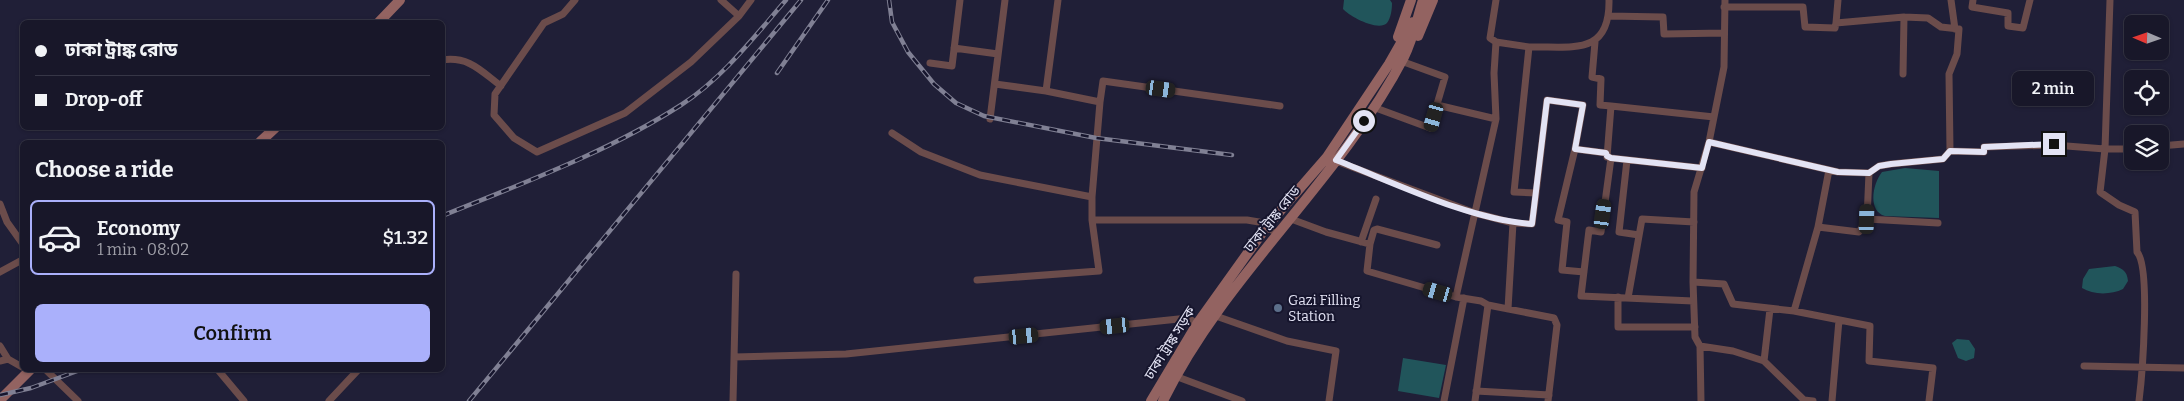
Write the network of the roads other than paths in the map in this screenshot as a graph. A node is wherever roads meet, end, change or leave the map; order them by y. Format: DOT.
graph roads {
  1 [pos="400,0"];
  2 [pos="575,0"];
  3 [pos="722,0"];
  4 [pos="751,0"];
  5 [pos="960,0"];
  6 [pos="1005,0"];
  7 [pos="1058,0"];
  8 [pos="1412,0"];
  9 [pos="1423,0"];
  10 [pos="1433,0"];
  11 [pos="1496,0"];
  12 [pos="1609,0"];
  13 [pos="1838,0"];
  14 [pos="1951,0"];
  15 [pos="1972,0"];
  16 [pos="2030,0"];
  17 [pos="2110,0"];
  18 [pos="1725,3"];
  19 [pos="1419,12"];
  20 [pos="739,16"];
  21 [pos="1610,16"];
  22 [pos="1904,17"];
  23 [pos="381,20"];
  24 [pos="1836,23"];
  25 [pos="1955,29"];
  26 [pos="1724,33"];
  27 [pos="1496,42"];
  28 [pos="1595,42"];
  29 [pos="1528,47"];
  30 [pos="954,48"];
  31 [pos="998,54"];
  32 [pos="1403,59"];
  33 [pos="445,60"];
  34 [pos="930,63"];
  35 [pos="1388,64"];
  36 [pos="1903,74"];
  37 [pos="995,84"];
  38 [pos="501,86"];
  39 [pos="1046,91"];
  40 [pos="1100,102"];
  41 [pos="1437,105"];
  42 [pos="1280,106"];
  43 [pos="1612,106"];
  44 [pos="1373,107"];
  45 [pos="1714,117"];
  46 [pos="1496,118"];
  47 [pos="990,119"];
  48 [pos="273,130"];
  49 [pos="892,134"];
  50 [pos="262,140"];
  51 [pos="1709,142"];
  52 [pos="2184,144"];
  53 [pos="2169,145"];
  54 [pos="2124,148"];
  55 [pos="1575,149"];
  56 [pos="2105,149"];
  57 [pos="1950,151"];
  58 [pos="1609,156"];
  59 [pos="1336,160"];
  60 [pos="1627,160"];
  61 [pos="1702,168"];
  62 [pos="1829,170"];
  63 [pos="1869,173"];
  64 [pos="1536,193"];
  65 [pos="1092,197"];
  66 [pos="1376,199"];
  67 [pos="0,204"];
  68 [pos="1475,214"];
  69 [pos="1291,219"];
  70 [pos="1867,219"];
  71 [pos="1092,220"];
  72 [pos="1694,222"];
  73 [pos="1513,223"];
  74 [pos="1938,223"];
  75 [pos="1267,226"];
  76 [pos="1818,227"];
  77 [pos="1278,234"];
  78 [pos="1639,235"];
  79 [pos="20,240"];
  80 [pos="1361,242"];
  81 [pos="1370,244"];
  82 [pos="1437,246"];
  83 [pos="20,261"];
  84 [pos="0,272"];
  85 [pos="1584,272"];
  86 [pos="736,274"];
  87 [pos="976,280"];
  88 [pos="1693,282"];
  89 [pos="1460,297"];
  90 [pos="1618,298"];
  91 [pos="1628,298"];
  92 [pos="1214,301"];
  93 [pos="1693,301"];
  94 [pos="1488,306"];
  95 [pos="1508,309"];
  96 [pos="1770,309"];
  97 [pos="1794,311"];
  98 [pos="1213,315"];
  99 [pos="1839,320"];
  100 [pos="1201,326"];
  101 [pos="1695,327"];
  102 [pos="0,346"];
  103 [pos="1700,346"];
  104 [pos="734,357"];
  105 [pos="8,359"];
  106 [pos="0,361"];
  107 [pos="1764,361"];
  108 [pos="20,366"];
  109 [pos="2084,366"];
  110 [pos="2184,368"];
  111 [pos="2143,369"];
  112 [pos="25,372"];
  113 [pos="48,372"];
  114 [pos="220,372"];
  115 [pos="356,372"];
  116 [pos="1176,376"];
  117 [pos="1476,391"];
  118 [pos="1548,398"];
  119 [pos="0,400"];
  120 [pos="78,401"];
  121 [pos="244,401"];
  122 [pos="329,401"];
  123 [pos="733,401"];
  124 [pos="1151,401"];
  125 [pos="1163,401"];
  126 [pos="1242,401"];
  127 [pos="1329,401"];
  128 [pos="1444,401"];
  129 [pos="1475,401"];
  130 [pos="1702,401"];
  131 [pos="1812,401"];
  132 [pos="1832,401"];
  133 [pos="1929,401"];
  134 [pos="2139,401"];
  1 -- 23 [label="main road"];
  2 -- 38 [label="street"];
  3 -- 20 [label="street"];
  4 -- 20 [label="street"];
  5 -- 30 [label="street"];
  6 -- 31 [label="street"];
  7 -- 39 [label="street"];
  8 -- 35 [label="main road"];
  9 -- 19 [label="main road, ঢাকা ট্রাঙ্ক রোড"];
  10 -- 32 [label="main road, ঢাকা ট্রাঙ্ক রোড"];
  11 -- 27 [label="street"];
  12 -- 21 [label="street"];
  13 -- 24 [label="street"];
  14 -- 25 [label="street"];
  15 -- 16 [label="street"];
  17 -- 56 [label="street"];
  18 -- 24 [label="street"];
  18 -- 26 [label="street"];
  19 -- 32 [label="main road, ঢাকা ট্রাঙ্ক রোড"];
  19 -- 35 [label="main road, ঢাকা ট্রাঙ্ক রোড"];
  20 -- 38 [label="street"];
  21 -- 26 [label="street"];
  21 -- 28 [label="street"];
  22 -- 24 [label="street"];
  22 -- 25 [label="street"];
  22 -- 36 [label="street"];
  25 -- 57 [label="street"];
  26 -- 45 [label="street"];
  27 -- 29 [label="street"];
  27 -- 46 [label="street"];
  28 -- 29 [label="street"];
  28 -- 43 [label="street"];
  29 -- 64 [label="street"];
  30 -- 31 [label="street"];
  30 -- 34 [label="street"];
  31 -- 37 [label="street"];
  32 -- 41 [label="street"];
  32 -- 44 [label="main road, ঢাকা ট্রাঙ্ক রোড"];
  33 -- 38 [label="street"];
  35 -- 75 [label="main road, ঢাকা ট্রাঙ্ক রোড"];
  37 -- 39 [label="street"];
  37 -- 47 [label="street"];
  39 -- 40 [label="street"];
  40 -- 42 [label="street"];
  40 -- 65 [label="street"];
  41 -- 44 [label="street"];
  41 -- 46 [label="street"];
  43 -- 45 [label="street"];
  43 -- 58 [label="street"];
  44 -- 59 [label="main road, ঢাকা ট্রাঙ্ক রোড"];
  45 -- 51 [label="street"];
  46 -- 68 [label="street"];
  48 -- 50 [label="main road"];
  49 -- 65 [label="street"];
  51 -- 61 [label="street"];
  51 -- 62 [label="street"];
  52 -- 53 [label="street"];
  54 -- 56 [label="street"];
  55 -- 58 [label="street"];
  55 -- 64 [label="street"];
  55 -- 85 [label="street"];
  56 -- 57 [label="street"];
  56 -- 111 [label="street"];
  57 -- 63 [label="street"];
  58 -- 60 [label="street"];
  58 -- 85 [label="street"];
  59 -- 68 [label="street"];
  59 -- 69 [label="main road, ঢাকা ট্রাঙ্ক রোড"];
  60 -- 61 [label="street"];
  60 -- 78 [label="street"];
  61 -- 72 [label="street"];
  62 -- 63 [label="street"];
  62 -- 76 [label="street"];
  63 -- 70 [label="street"];
  64 -- 73 [label="street"];
  65 -- 71 [label="street"];
  66 -- 80 [label="street"];
  67 -- 79 [label="street"];
  68 -- 73 [label="street"];
  68 -- 89 [label="street"];
  69 -- 77 [label="main road, ঢাকা ট্রাঙ্ক রোড"];
  69 -- 80 [label="street"];
  70 -- 74 [label="street"];
  70 -- 76 [label="street"];
  71 -- 75 [label="street"];
  71 -- 87 [label="street"];
  72 -- 78 [label="street"];
  72 -- 88 [label="street"];
  73 -- 95 [label="street"];
  75 -- 77 [label="street"];
  75 -- 92 [label="main road, ঢাকা ট্রাঙ্ক রোড"];
  76 -- 97 [label="street"];
  77 -- 98 [label="main road, ঢাকা ট্রাঙ্ক রোড"];
  78 -- 91 [label="street"];
  80 -- 81 [label="street"];
  81 -- 82 [label="street"];
  81 -- 89 [label="street"];
  83 -- 84 [label="street"];
  85 -- 90 [label="street"];
  86 -- 104 [label="street"];
  88 -- 93 [label="street"];
  88 -- 96 [label="street"];
  89 -- 94 [label="street"];
  89 -- 128 [label="street"];
  90 -- 91 [label="street"];
  90 -- 101 [label="street"];
  91 -- 93 [label="street"];
  92 -- 100 [label="main road, ঢাকা ট্রাঙ্ক সড়ক"];
  93 -- 101 [label="street"];
  94 -- 95 [label="street"];
  94 -- 117 [label="street"];
  95 -- 118 [label="street"];
  96 -- 97 [label="street"];
  96 -- 107 [label="street"];
  97 -- 99 [label="street"];
  98 -- 100 [label="main road, ঢাকা ট্রাঙ্ক রোড"];
  98 -- 127 [label="street"];
  99 -- 132 [label="street"];
  99 -- 133 [label="street"];
  100 -- 104 [label="street"];
  100 -- 116 [label="main road, ঢাকা ট্রাঙ্ক রোড"];
  100 -- 124 [label="main road, ঢাকা ট্রাঙ্ক সড়ক"];
  101 -- 103 [label="street"];
  102 -- 105 [label="street"];
  103 -- 107 [label="street"];
  103 -- 130 [label="street"];
  104 -- 123 [label="street"];
  105 -- 106 [label="street"];
  105 -- 108 [label="street"];
  107 -- 131 [label="street"];
  109 -- 111 [label="street"];
  110 -- 111 [label="street"];
  111 -- 134 [label="street"];
  112 -- 119 [label="main road"];
  113 -- 120 [label="street"];
  114 -- 121 [label="street"];
  115 -- 122 [label="street"];
  116 -- 125 [label="main road, ঢাকা ট্রাঙ্ক রোড"];
  116 -- 126 [label="street"];
  117 -- 118 [label="street"];
  117 -- 129 [label="street"];
}
